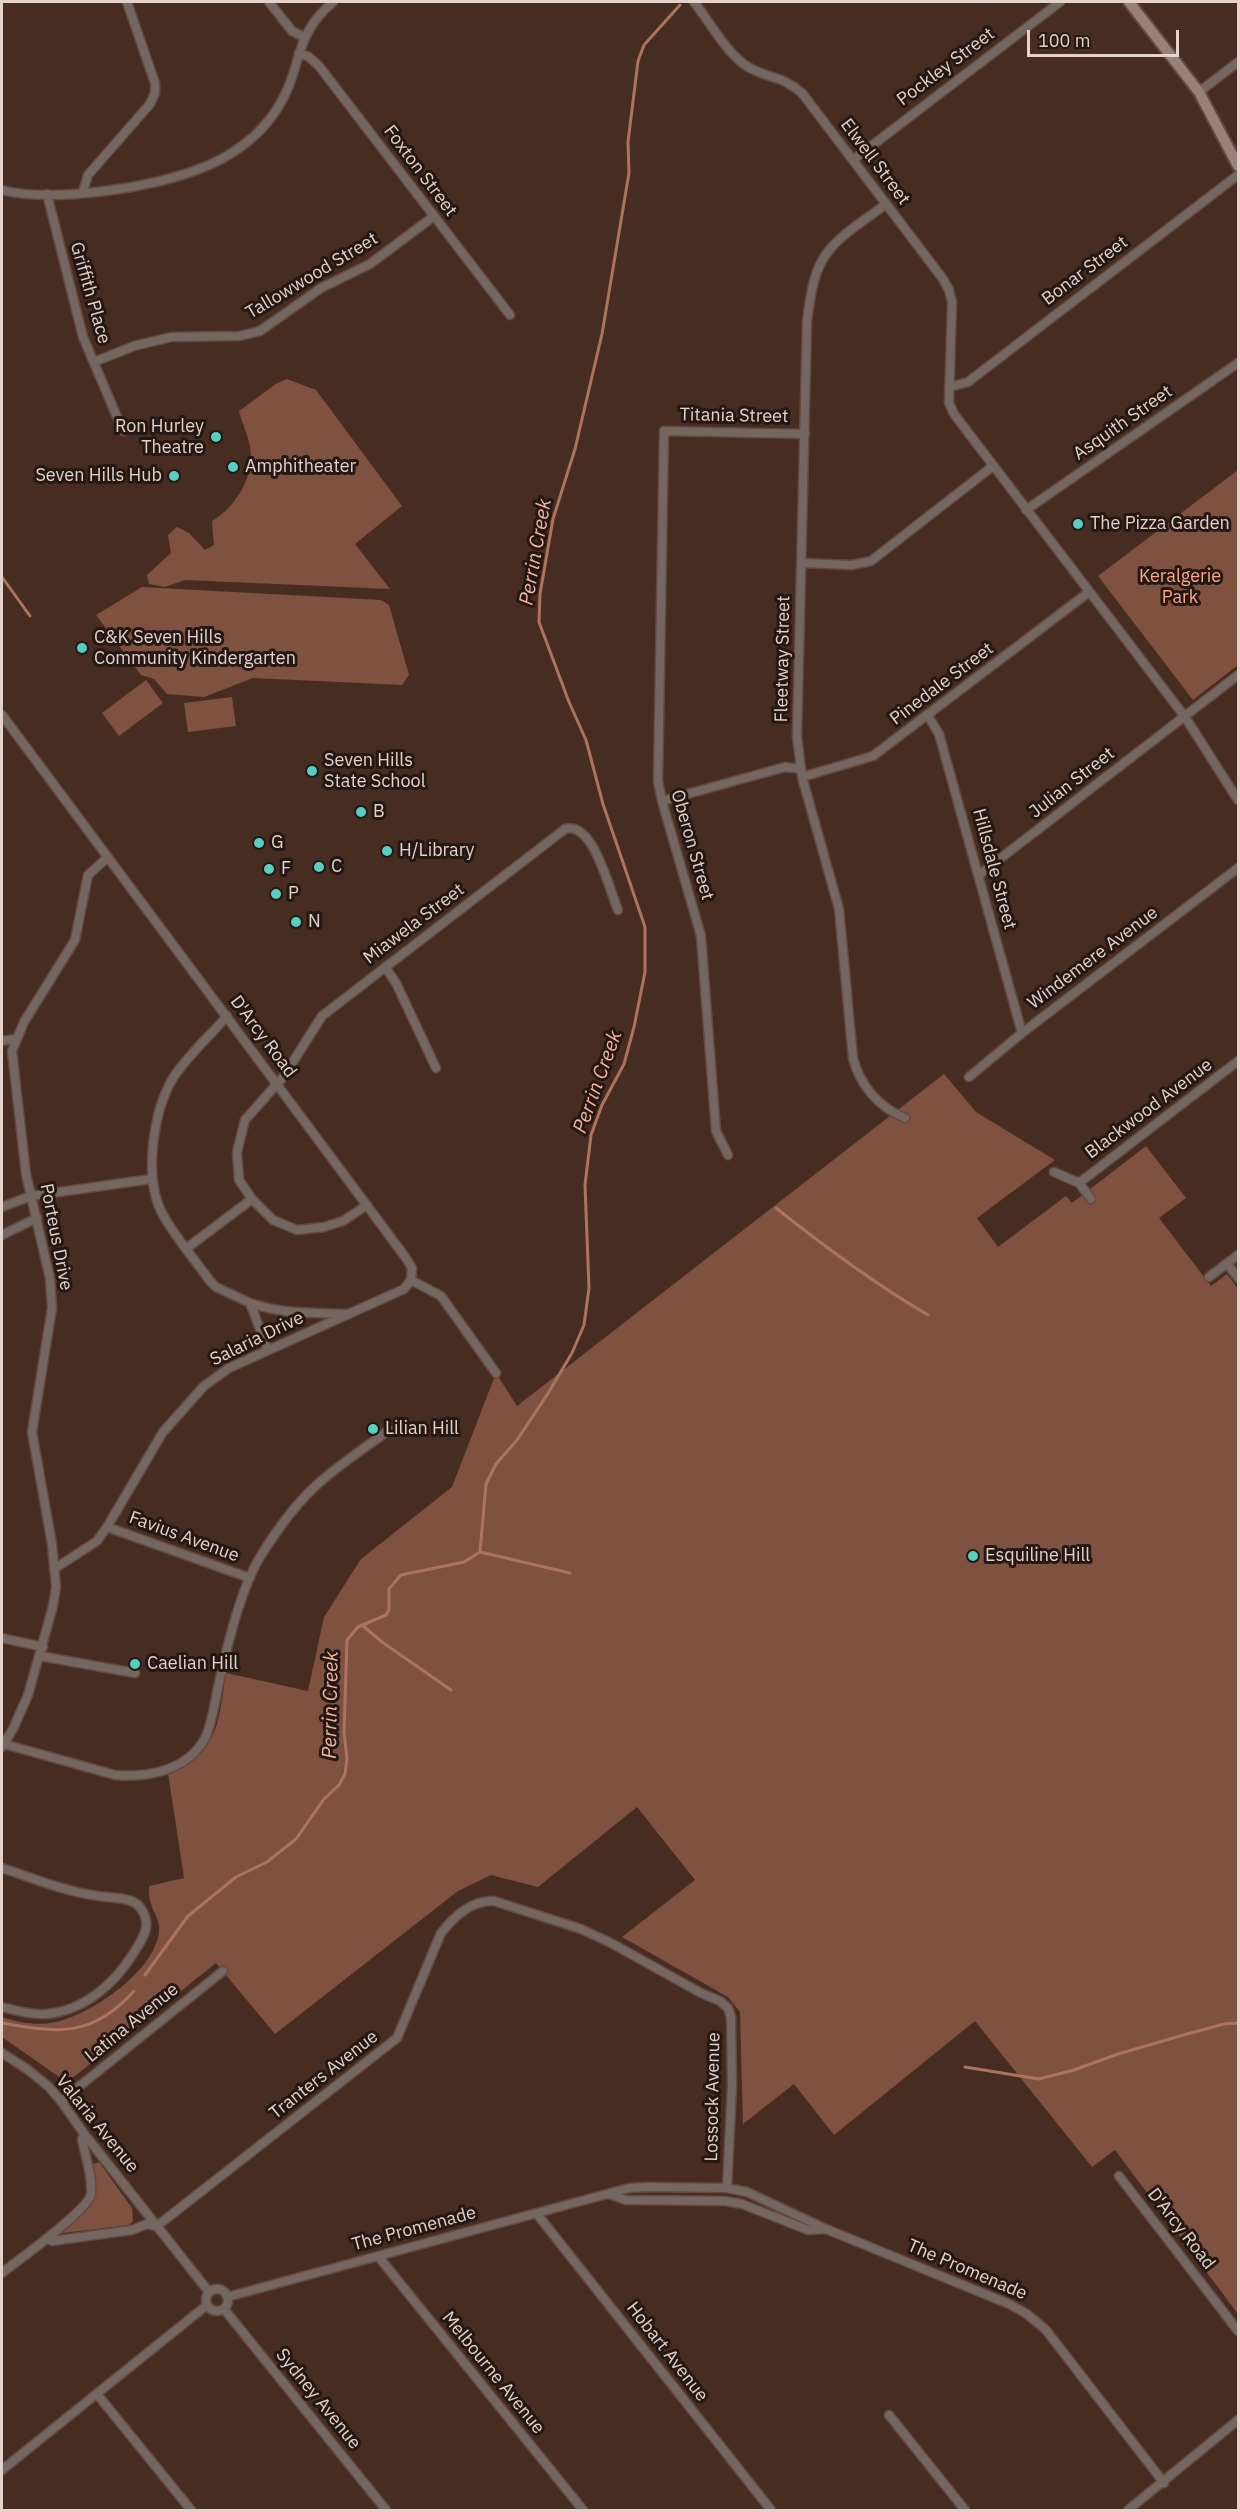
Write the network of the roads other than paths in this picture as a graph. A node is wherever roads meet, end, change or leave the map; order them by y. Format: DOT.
graph roads {
  1 [pos="128,2"];
  2 [pos="269,2"];
  3 [pos="333,2"];
  4 [pos="694,2"];
  5 [pos="1060,2"];
  6 [pos="1129,2"];
  7 [pos="304,37"];
  8 [pos="299,53"];
  9 [pos="1239,62"];
  10 [pos="1199,92"];
  11 [pos="853,160"];
  12 [pos="1239,166"];
  13 [pos="1239,175"];
  14 [pos="2,190"];
  15 [pos="84,192"];
  16 [pos="47,194"];
  17 [pos="886,204"];
  18 [pos="434,216"];
  19 [pos="510,315"];
  20 [pos="94,362"];
  21 [pos="1239,363"];
  22 [pos="949,387"];
  23 [pos="123,431"];
  24 [pos="664,431"];
  25 [pos="805,434"];
  26 [pos="993,466"];
  27 [pos="1026,510"];
  28 [pos="801,563"];
  29 [pos="1089,592"];
  30 [pos="1239,675"];
  31 [pos="2,715"];
  32 [pos="928,716"];
  33 [pos="1185,717"];
  34 [pos="802,773"];
  35 [pos="1239,800"];
  36 [pos="662,801"];
  37 [pos="108,857"];
  38 [pos="1239,868"];
  39 [pos="979,875"];
  40 [pos="618,909"];
  41 [pos="385,968"];
  42 [pos="227,1016"];
  43 [pos="1022,1033"];
  44 [pos="15,1039"];
  45 [pos="2,1041"];
  46 [pos="1239,1061"];
  47 [pos="436,1068"];
  48 [pos="969,1077"];
  49 [pos="278,1084"];
  50 [pos="905,1118"];
  51 [pos="728,1155"];
  52 [pos="1054,1172"];
  53 [pos="152,1179"];
  54 [pos="1079,1183"];
  55 [pos="31,1196"];
  56 [pos="252,1199"];
  57 [pos="1091,1199"];
  58 [pos="367,1205"];
  59 [pos="2,1208"];
  60 [pos="37,1218"];
  61 [pos="2,1235"];
  62 [pos="187,1248"];
  63 [pos="1239,1255"];
  64 [pos="1227,1263"];
  65 [pos="1209,1277"];
  66 [pos="1239,1278"];
  67 [pos="411,1280"];
  68 [pos="250,1303"];
  69 [pos="351,1314"];
  70 [pos="268,1350"];
  71 [pos="496,1373"];
  72 [pos="389,1430"];
  73 [pos="107,1527"];
  74 [pos="54,1569"];
  75 [pos="250,1578"];
  76 [pos="2,1638"];
  77 [pos="41,1652"];
  78 [pos="135,1673"];
  79 [pos="3,1745"];
  80 [pos="2,1868"];
  81 [pos="223,1971"];
  82 [pos="2,2007"];
  83 [pos="728,2008"];
  84 [pos="2,2053"];
  85 [pos="62,2101"];
  86 [pos="85,2135"];
  87 [pos="1119,2176"];
  88 [pos="727,2188"];
  89 [pos="609,2193"];
  90 [pos="537,2214"];
  91 [pos="157,2226"];
  92 [pos="826,2229"];
  93 [pos="47,2238"];
  94 [pos="378,2256"];
  95 [pos="3,2270"];
  96 [pos="209,2292"];
  97 [pos="227,2297"];
  98 [pos="207,2305"];
  99 [pos="224,2309"];
  100 [pos="1239,2331"];
  101 [pos="97,2394"];
  102 [pos="889,2415"];
  103 [pos="1239,2420"];
  104 [pos="2,2470"];
  105 [pos="1164,2483"];
  106 [pos="191,2511"];
  107 [pos="386,2511"];
  108 [pos="583,2511"];
  109 [pos="771,2511"];
  110 [pos="965,2511"];
  111 [pos="1128,2511"];
  1 -- 15 [label="street"];
  2 -- 7 [label="street"];
  3 -- 7 [label="street"];
  4 -- 11 [label="street, Elwell Street"];
  5 -- 11 [label="street, Pockley Street"];
  6 -- 10 [label="main road"];
  7 -- 8 [label="street"];
  8 -- 15 [label="street"];
  8 -- 18 [label="street, Foxton Street"];
  9 -- 10 [label="street"];
  10 -- 12 [label="main road"];
  11 -- 17 [label="street, Elwell Street"];
  13 -- 22 [label="street, Bonar Street"];
  14 -- 16 [label="street"];
  15 -- 16 [label="street"];
  16 -- 20 [label="street, Griffith Place"];
  17 -- 22 [label="street, Elwell Street"];
  17 -- 25 [label="street, Fleetway Street"];
  18 -- 19 [label="street, Foxton Street"];
  18 -- 20 [label="street, Tallowwood Street"];
  20 -- 23 [label="street, Griffith Place"];
  21 -- 27 [label="street, Asquith Street"];
  22 -- 26 [label="street, Elwell Street"];
  24 -- 25 [label="street, Titania Street"];
  24 -- 36 [label="street, Oberon Street"];
  25 -- 28 [label="street, Fleetway Street"];
  26 -- 27 [label="street, Elwell Street"];
  26 -- 28 [label="street"];
  27 -- 29 [label="street, Elwell Street"];
  28 -- 34 [label="street, Fleetway Street"];
  29 -- 32 [label="street, Pinedale Street"];
  29 -- 33 [label="street, Elwell Street"];
  30 -- 33 [label="street, Julian Street"];
  31 -- 37 [label="street, D'Arcy Road"];
  32 -- 34 [label="street, Pinedale Street"];
  32 -- 39 [label="street, Hillsdale Street"];
  33 -- 35 [label="street, Elwell Street"];
  33 -- 39 [label="street, Julian Street"];
  34 -- 36 [label="street, Pinedale Street"];
  34 -- 50 [label="street, Fleetway Street"];
  36 -- 51 [label="street, Oberon Street"];
  37 -- 42 [label="street, D'Arcy Road"];
  37 -- 44 [label="street, Porteus Drive"];
  38 -- 43 [label="street, Windemere Avenue"];
  39 -- 43 [label="street, Hillsdale Street"];
  40 -- 41 [label="street, Miawela Street"];
  41 -- 47 [label="street"];
  41 -- 49 [label="street, Miawela Street"];
  42 -- 49 [label="street, D'Arcy Road"];
  42 -- 53 [label="street"];
  43 -- 48 [label="street, Windemere Avenue"];
  44 -- 45 [label="street"];
  44 -- 55 [label="street, Porteus Drive"];
  46 -- 54 [label="street, Blackwood Avenue"];
  49 -- 56 [label="street, Miawela Street"];
  49 -- 58 [label="street, D'Arcy Road"];
  52 -- 54 [label="street, Blackwood Avenue"];
  53 -- 55 [label="street"];
  53 -- 62 [label="street"];
  54 -- 57 [label="street, Blackwood Avenue"];
  55 -- 59 [label="street"];
  55 -- 60 [label="street, Porteus Drive"];
  56 -- 58 [label="street, Miawela Street"];
  56 -- 62 [label="street"];
  58 -- 67 [label="street, D'Arcy Road"];
  60 -- 61 [label="street"];
  60 -- 74 [label="street, Porteus Drive"];
  62 -- 68 [label="street"];
  63 -- 64 [label="street"];
  64 -- 65 [label="street"];
  64 -- 66 [label="street"];
  67 -- 69 [label="street, Salaria Drive"];
  67 -- 71 [label="street"];
  68 -- 69 [label="street"];
  68 -- 70 [label="street"];
  69 -- 70 [label="street, Salaria Drive"];
  70 -- 73 [label="street, Salaria Drive"];
  72 -- 75 [label="street"];
  73 -- 74 [label="street, Salaria Drive"];
  73 -- 75 [label="street, Favius Avenue"];
  74 -- 77 [label="street, Porteus Drive"];
  75 -- 79 [label="street"];
  76 -- 77 [label="street"];
  77 -- 78 [label="street"];
  77 -- 79 [label="street, Porteus Drive"];
  80 -- 82 [label="street"];
  81 -- 85 [label="street, Latina Avenue"];
  83 -- 88 [label="street, Lossock Avenue"];
  83 -- 91 [label="street, Tranters Avenue"];
  84 -- 85 [label="street, Valaria Avenue"];
  85 -- 86 [label="street, Valaria Avenue"];
  86 -- 91 [label="street, Valaria Avenue"];
  86 -- 93 [label="street"];
  87 -- 100 [label="street, D'Arcy Road"];
  88 -- 89 [label="street, The Promenade"];
  88 -- 92 [label="street, The Promenade"];
  89 -- 90 [label="street, The Promenade"];
  89 -- 92 [label="street, The Promenade"];
  90 -- 94 [label="street, The Promenade"];
  90 -- 109 [label="street, Hobart Avenue"];
  91 -- 93 [label="street, Tranters Avenue"];
  91 -- 96 [label="street"];
  92 -- 105 [label="street, The Promenade"];
  93 -- 95 [label="street"];
  94 -- 97 [label="street, The Promenade"];
  94 -- 108 [label="street, Melbourne Avenue"];
  96 -- 97 [label="street"];
  96 -- 98 [label="street"];
  97 -- 99 [label="street"];
  98 -- 99 [label="street"];
  98 -- 101 [label="street"];
  99 -- 107 [label="street, Sydney Avenue"];
  101 -- 104 [label="street"];
  101 -- 106 [label="street"];
  102 -- 110 [label="street"];
  103 -- 105 [label="street"];
  105 -- 111 [label="street"];
}
